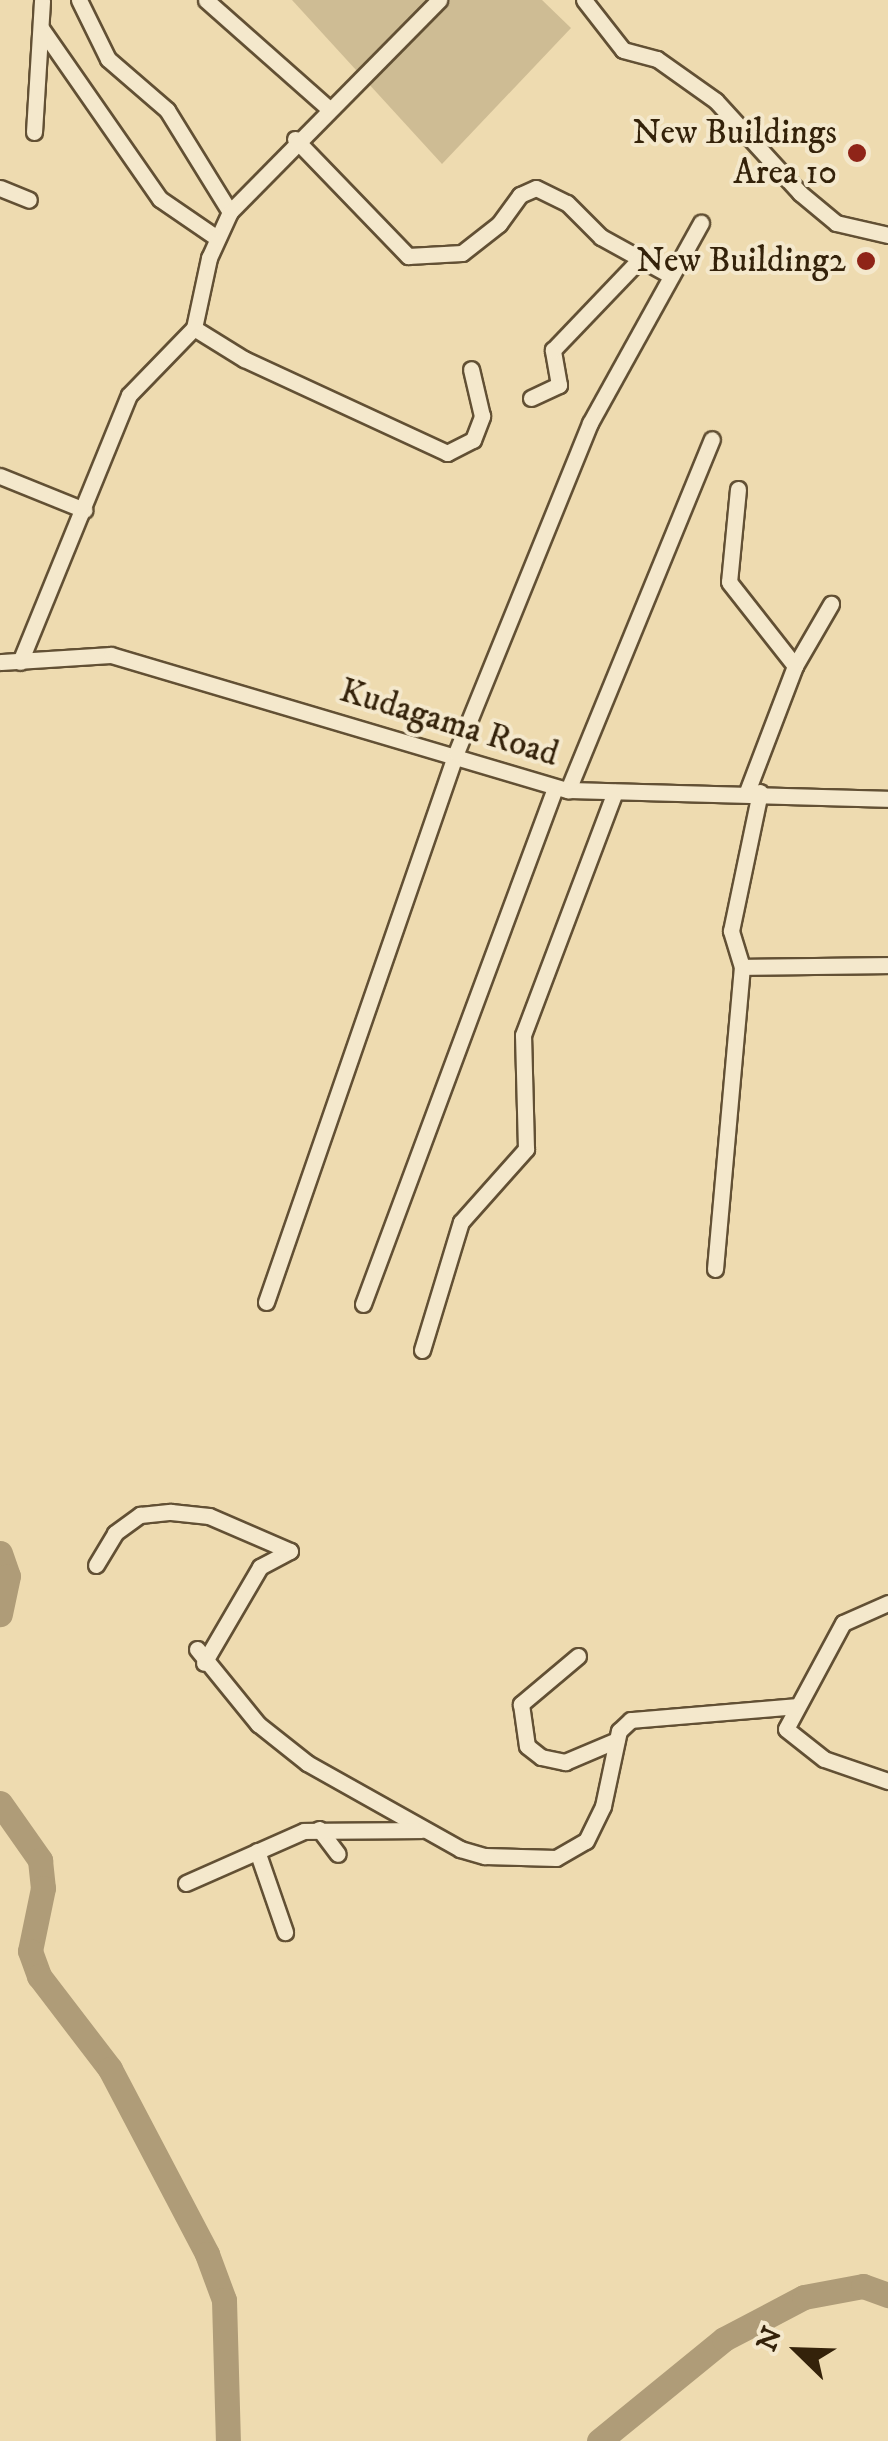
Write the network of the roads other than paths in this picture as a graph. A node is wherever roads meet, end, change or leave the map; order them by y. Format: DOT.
graph roads {
  1 [pos="42,0"];
  2 [pos="80,0"];
  3 [pos="206,0"];
  4 [pos="439,0"];
  5 [pos="584,0"];
  6 [pos="41,28"];
  7 [pos="327,107"];
  8 [pos="34,132"];
  9 [pos="296,140"];
  10 [pos="0,188"];
  11 [pos="29,200"];
  12 [pos="230,212"];
  13 [pos="701,223"];
  14 [pos="888,235"];
  15 [pos="217,238"];
  16 [pos="640,259"];
  17 [pos="668,274"];
  18 [pos="194,328"];
  19 [pos="471,369"];
  20 [pos="531,398"];
  21 [pos="712,439"];
  22 [pos="0,476"];
  23 [pos="738,489"];
  24 [pos="84,510"];
  25 [pos="831,604"];
  26 [pos="0,662"];
  27 [pos="20,662"];
  28 [pos="795,666"];
  29 [pos="456,753"];
  30 [pos="562,789"];
  31 [pos="615,792"];
  32 [pos="754,792"];
  33 [pos="888,799"];
  34 [pos="888,965"];
  35 [pos="742,967"];
  36 [pos="715,1269"];
  37 [pos="266,1302"];
  38 [pos="363,1304"];
  39 [pos="422,1350"];
  40 [pos="96,1565"];
  41 [pos="888,1602"];
  42 [pos="578,1656"];
  43 [pos="796,1706"];
  44 [pos="617,1740"];
  45 [pos="888,1781"];
  46 [pos="319,1829"];
  47 [pos="425,1830"];
  48 [pos="257,1852"];
  49 [pos="338,1854"];
  50 [pos="186,1883"];
  51 [pos="285,1932"];
  1 -- 6 [label="street"];
  2 -- 12 [label="street"];
  3 -- 7 [label="street"];
  4 -- 7 [label="street"];
  5 -- 14 [label="street"];
  6 -- 8 [label="street"];
  6 -- 15 [label="street"];
  7 -- 9 [label="street"];
  9 -- 12 [label="street"];
  9 -- 16 [label="street"];
  10 -- 11 [label="street"];
  12 -- 15 [label="street"];
  13 -- 17 [label="street"];
  15 -- 18 [label="street"];
  16 -- 17 [label="street"];
  16 -- 20 [label="street"];
  17 -- 29 [label="street"];
  18 -- 19 [label="street"];
  18 -- 24 [label="street"];
  21 -- 30 [label="street"];
  22 -- 24 [label="street"];
  23 -- 28 [label="street"];
  24 -- 27 [label="street"];
  25 -- 28 [label="street"];
  26 -- 27 [label="street, Kudagama Road"];
  27 -- 29 [label="street, Kudagama Road"];
  28 -- 32 [label="street"];
  29 -- 30 [label="street, Kudagama Road"];
  29 -- 37 [label="street"];
  30 -- 31 [label="street, Kudagama Road"];
  30 -- 38 [label="street"];
  31 -- 32 [label="street, Kudagama Road"];
  31 -- 39 [label="street"];
  32 -- 33 [label="street, Kudagama Road"];
  32 -- 35 [label="street"];
  34 -- 35 [label="street"];
  35 -- 36 [label="street"];
  40 -- 47 [label="street"];
  41 -- 43 [label="street"];
  42 -- 44 [label="street"];
  43 -- 44 [label="street"];
  43 -- 45 [label="street"];
  44 -- 47 [label="street"];
  46 -- 47 [label="street"];
  46 -- 48 [label="street"];
  46 -- 49 [label="street"];
  48 -- 50 [label="street"];
  48 -- 51 [label="street"];
}
